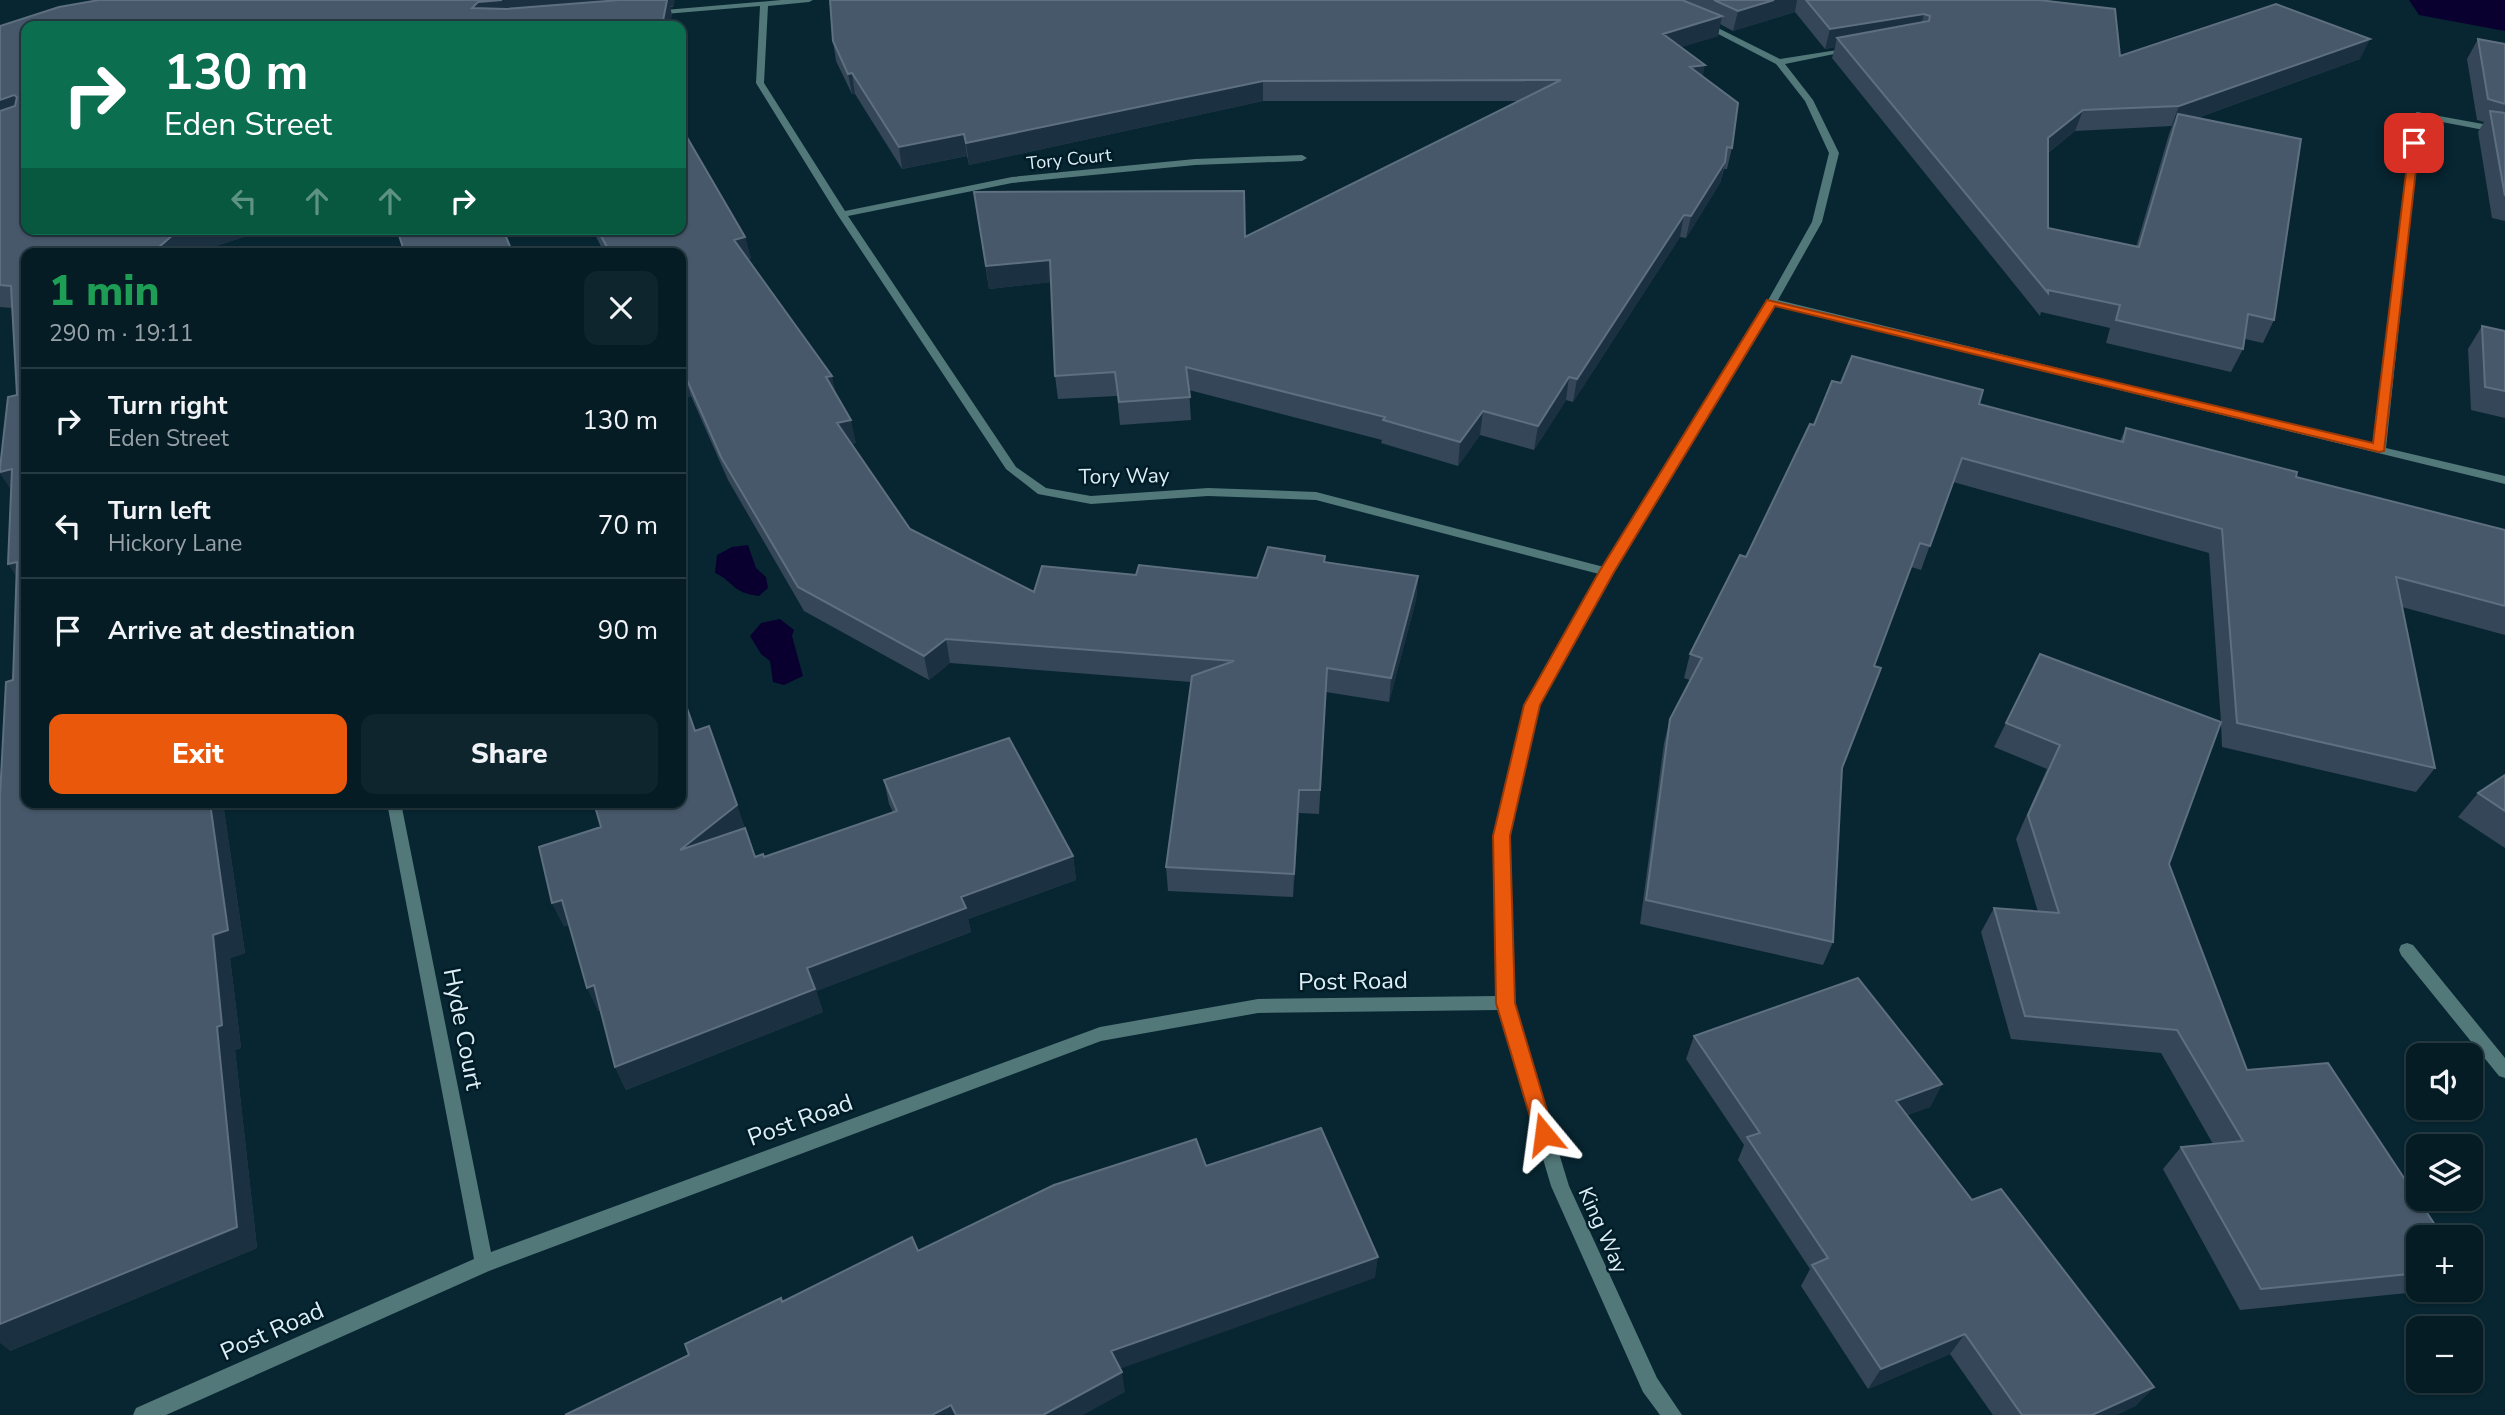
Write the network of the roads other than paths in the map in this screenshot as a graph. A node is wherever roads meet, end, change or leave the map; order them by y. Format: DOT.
graph roads {
  1 [pos="809,0"];
  2 [pos="765,4"];
  3 [pos="639,14"];
  4 [pos="1689,17"];
  5 [pos="1855,49"];
  6 [pos="1779,62"];
  7 [pos="2505,131"];
  8 [pos="1301,158"];
  9 [pos="842,214"];
  10 [pos="1772,302"];
  11 [pos="2379,448"];
  12 [pos="2505,480"];
  13 [pos="1607,572"];
  14 [pos="395,808"];
  15 [pos="2407,950"];
  16 [pos="1505,1003"];
  17 [pos="2505,1071"];
  18 [pos="484,1264"];
  19 [pos="143,1415"];
  20 [pos="1672,1415"];
  1 -- 2 [label="street"];
  2 -- 3 [label="street"];
  2 -- 9 [label="street, Tory Way"];
  4 -- 6 [label="street"];
  5 -- 6 [label="street"];
  6 -- 10 [label="street, King Way"];
  7 -- 11 [label="street"];
  8 -- 9 [label="street, Tory Court"];
  9 -- 13 [label="street, Tory Way"];
  10 -- 11 [label="street"];
  10 -- 13 [label="street, King Way"];
  11 -- 12 [label="street"];
  13 -- 16 [label="street, King Way"];
  14 -- 18 [label="street, Hyde Court"];
  15 -- 17 [label="street"];
  16 -- 18 [label="street, Post Road"];
  16 -- 20 [label="street, King Way"];
  18 -- 19 [label="street, Post Road"];
}
